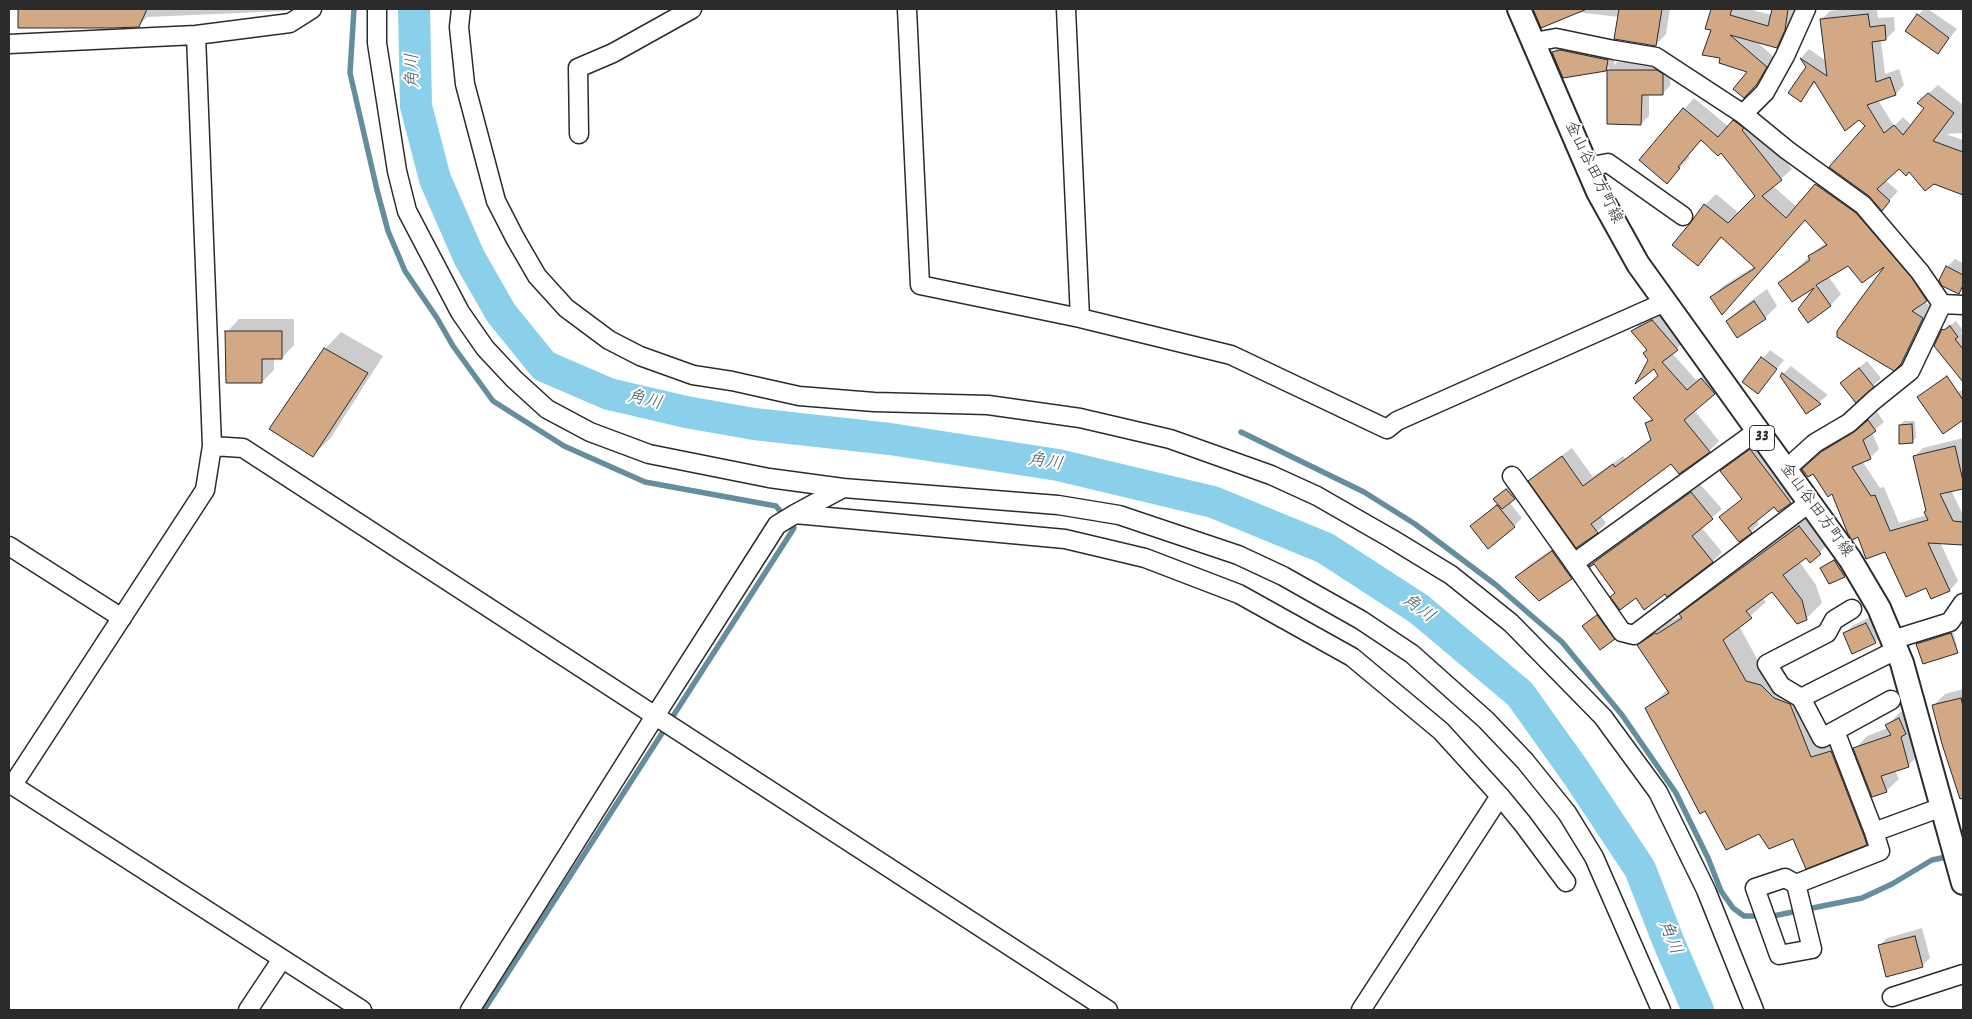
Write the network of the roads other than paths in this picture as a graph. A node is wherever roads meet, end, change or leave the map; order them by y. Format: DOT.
graph roads {
  1 [pos="312,9"];
  2 [pos="377,9"];
  3 [pos="461,9"];
  4 [pos="692,9"];
  5 [pos="907,9"];
  6 [pos="1066,9"];
  7 [pos="1519,9"];
  8 [pos="1806,9"];
  9 [pos="196,35"];
  10 [pos="1534,42"];
  11 [pos="9,44"];
  12 [pos="1743,114"];
  13 [pos="579,134"];
  14 [pos="1586,167"];
  15 [pos="1683,216"];
  16 [pos="1665,302"];
  17 [pos="1942,304"];
  18 [pos="1963,305"];
  19 [pos="1080,318"];
  20 [pos="1757,431"];
  21 [pos="212,446"];
  22 [pos="1785,470"];
  23 [pos="1512,476"];
  24 [pos="843,488"];
  25 [pos="1810,503"];
  26 [pos="795,514"];
  27 [pos="9,546"];
  28 [pos="1574,563"];
  29 [pos="1963,603"];
  30 [pos="1852,609"];
  31 [pos="122,618"];
  32 [pos="1894,645"];
  33 [pos="1801,698"];
  34 [pos="1890,700"];
  35 [pos="655,716"];
  36 [pos="1835,731"];
  37 [pos="10,784"];
  38 [pos="1500,796"];
  39 [pos="1942,808"];
  40 [pos="1874,832"];
  41 [pos="1957,838"];
  42 [pos="1566,882"];
  43 [pos="1963,883"];
  44 [pos="1796,884"];
  45 [pos="282,959"];
  46 [pos="1963,974"];
  47 [pos="1892,997"];
  48 [pos="358,1009"];
  49 [pos="248,1010"];
  50 [pos="470,1010"];
  51 [pos="1108,1010"];
  52 [pos="1361,1010"];
  53 [pos="1662,1010"];
  54 [pos="1754,1010"];
  1 -- 9 [label="street"];
  2 -- 24 [label="street"];
  3 -- 54 [label="street"];
  4 -- 13 [label="street"];
  5 -- 19 [label="street"];
  6 -- 19 [label="street"];
  7 -- 10 [label="main road, 金山谷田方町線 / 33"];
  8 -- 12 [label="street"];
  9 -- 11 [label="street"];
  9 -- 21 [label="street"];
  10 -- 12 [label="street"];
  10 -- 14 [label="main road, 金山谷田方町線 / 33"];
  12 -- 17 [label="street"];
  14 -- 15 [label="street"];
  14 -- 16 [label="main road, 金山谷田方町線 / 33"];
  16 -- 19 [label="street"];
  16 -- 20 [label="main road, 金山谷田方町線 / 33"];
  17 -- 18 [label="street"];
  17 -- 22 [label="street"];
  20 -- 22 [label="main road, 金山谷田方町線 / 33"];
  20 -- 28 [label="street"];
  21 -- 31 [label="street"];
  21 -- 35 [label="street"];
  22 -- 25 [label="main road, 金山谷田方町線 / 33"];
  23 -- 28 [label="street"];
  24 -- 26 [label="street"];
  24 -- 53 [label="street"];
  25 -- 28 [label="street"];
  25 -- 32 [label="main road, 金山谷田方町線 / 33"];
  26 -- 35 [label="street"];
  26 -- 38 [label="street"];
  27 -- 31 [label="street"];
  29 -- 32 [label="street"];
  30 -- 33 [label="street"];
  31 -- 37 [label="street"];
  32 -- 33 [label="street"];
  32 -- 39 [label="main road, 金山谷田方町線 / 33"];
  33 -- 36 [label="street"];
  34 -- 36 [label="street"];
  35 -- 50 [label="street"];
  35 -- 51 [label="street"];
  36 -- 40 [label="street"];
  37 -- 45 [label="street"];
  38 -- 42 [label="street"];
  38 -- 52 [label="street"];
  39 -- 40 [label="street"];
  39 -- 41 [label="main road, 金山谷田方町線 / 33"];
  40 -- 44 [label="street"];
  41 -- 43 [label="main road, 金山谷田方町線 / 33"];
  45 -- 48 [label="street"];
  45 -- 49 [label="street"];
  46 -- 47 [label="street"];
}
